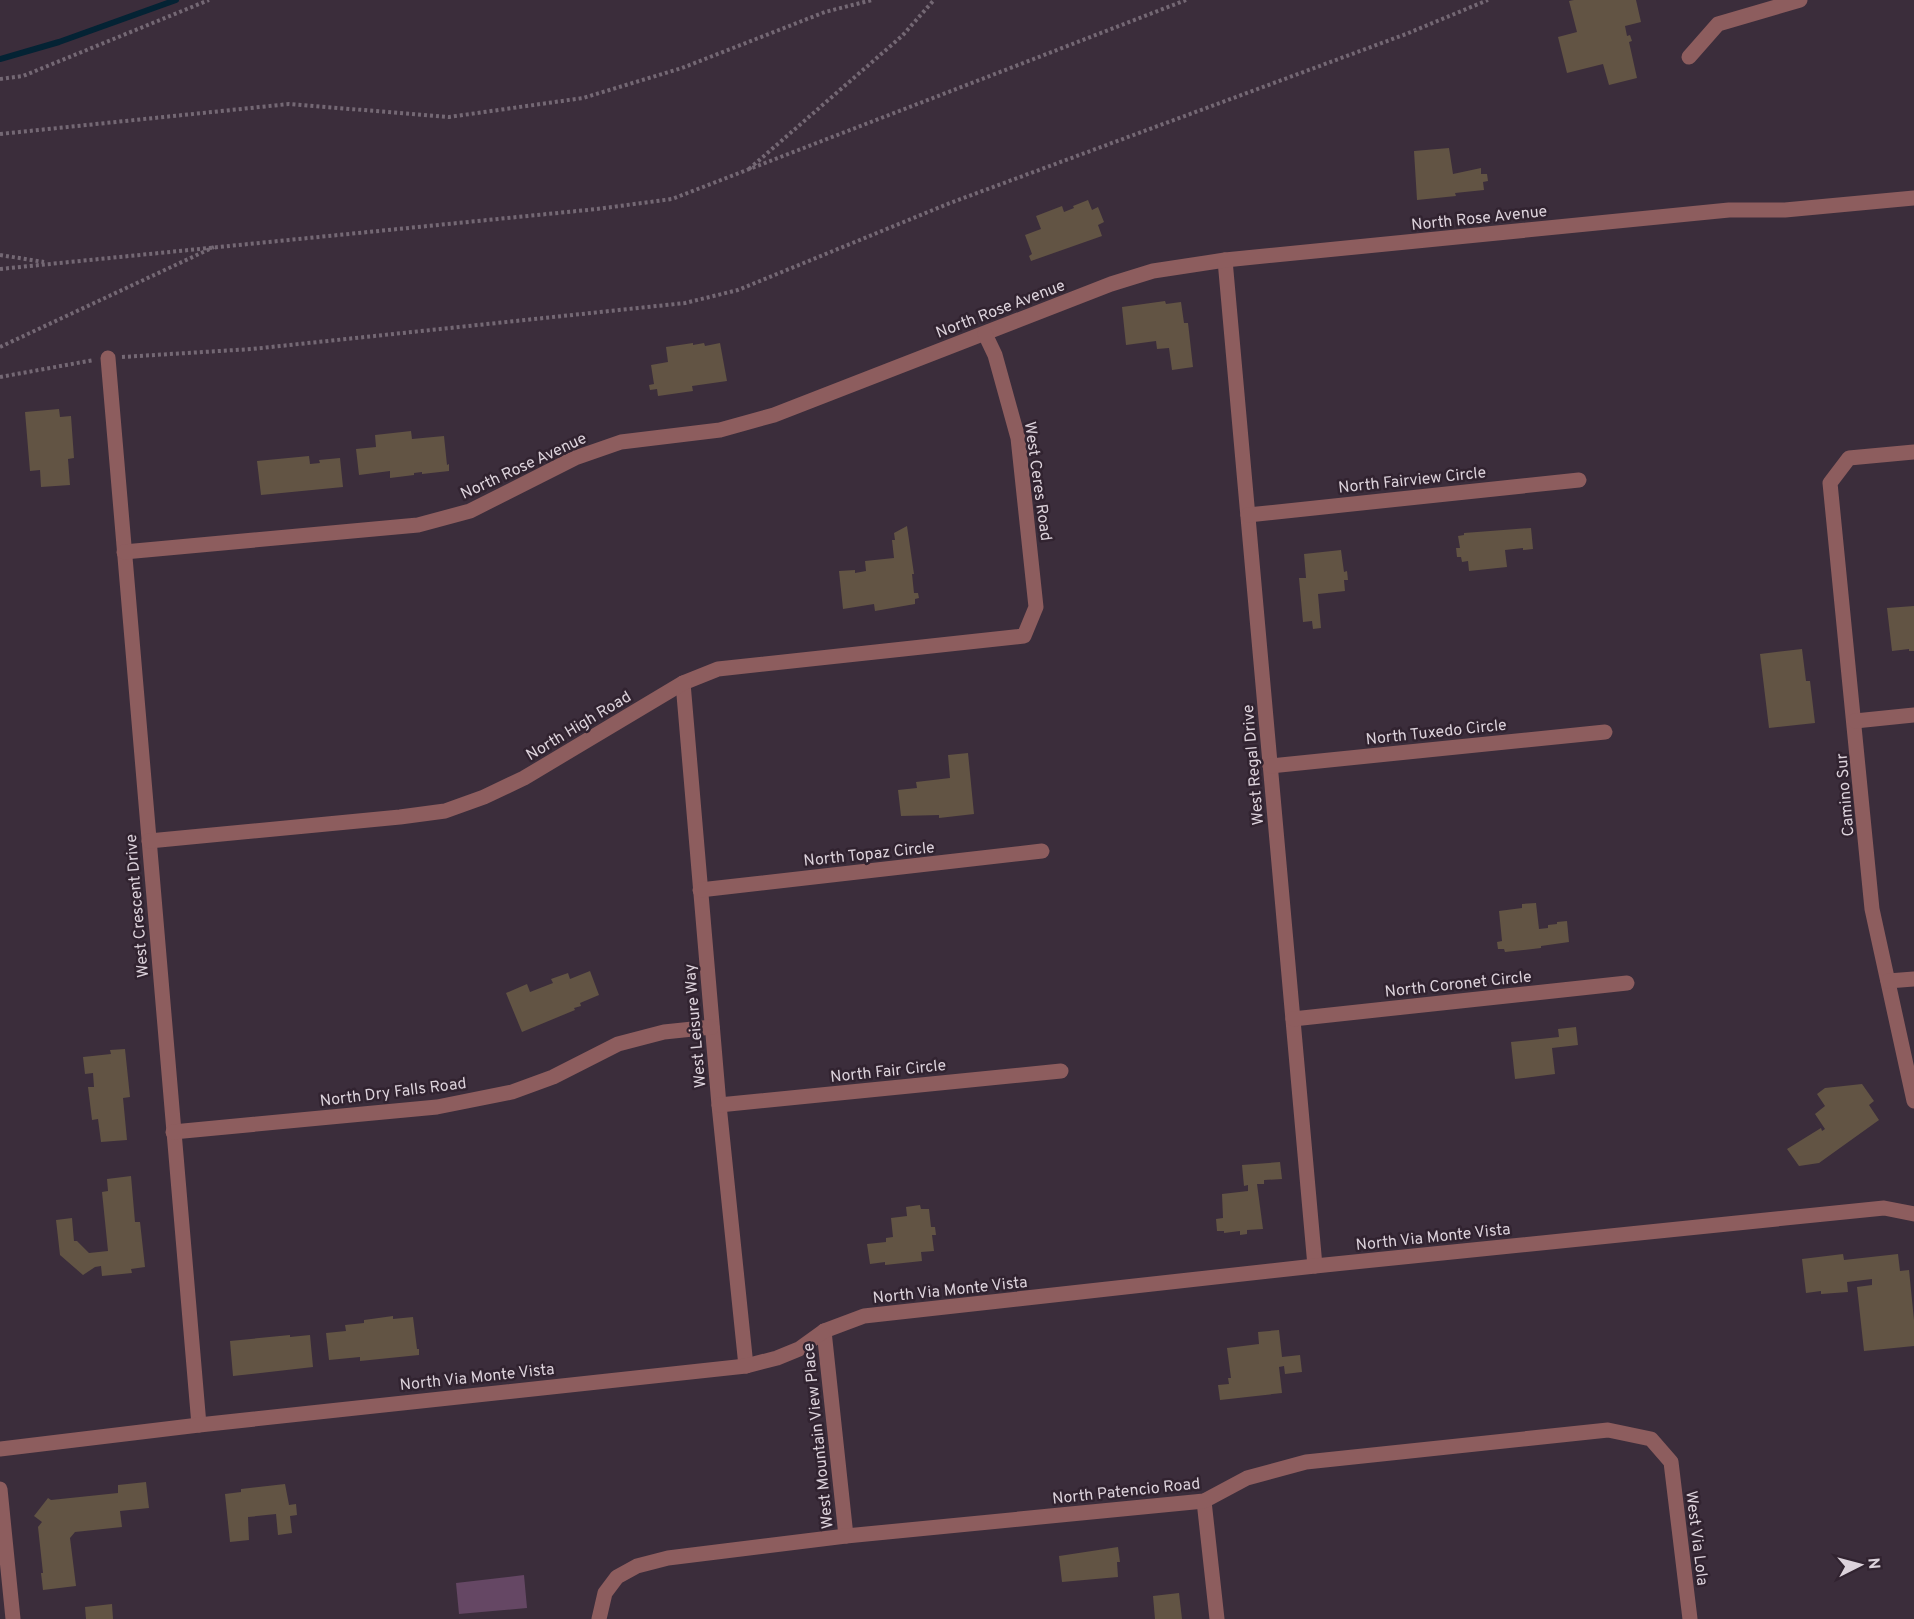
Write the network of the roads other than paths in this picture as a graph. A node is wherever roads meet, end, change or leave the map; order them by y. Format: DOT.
graph roads {
  1 [pos="1800,0"];
  2 [pos="1689,57"];
  3 [pos="1914,198"];
  4 [pos="1226,260"];
  5 [pos="985,334"];
  6 [pos="108,358"];
  7 [pos="1914,452"];
  8 [pos="1580,480"];
  9 [pos="1248,514"];
  10 [pos="124,552"];
  11 [pos="1024,636"];
  12 [pos="683,683"];
  13 [pos="1914,715"];
  14 [pos="1855,721"];
  15 [pos="1605,732"];
  16 [pos="1270,766"];
  17 [pos="149,841"];
  18 [pos="1042,851"];
  19 [pos="700,890"];
  20 [pos="1914,979"];
  21 [pos="1888,981"];
  22 [pos="1627,983"];
  23 [pos="1293,1019"];
  24 [pos="712,1027"];
  25 [pos="1061,1071"];
  26 [pos="1914,1101"];
  27 [pos="719,1105"];
  28 [pos="173,1132"];
  29 [pos="1914,1214"];
  30 [pos="1315,1266"];
  31 [pos="824,1331"];
  32 [pos="746,1366"];
  33 [pos="199,1425"];
  34 [pos="0,1449"];
  35 [pos="1671,1462"];
  36 [pos="0,1489"];
  37 [pos="1204,1501"];
  38 [pos="846,1536"];
  39 [pos="14,1619"];
  40 [pos="599,1619"];
  41 [pos="1217,1619"];
  42 [pos="1690,1619"];
  1 -- 2 [label="street"];
  3 -- 4 [label="street, North Rose Avenue"];
  4 -- 5 [label="street, North Rose Avenue"];
  4 -- 9 [label="street, West Regal Drive"];
  5 -- 10 [label="street, North Rose Avenue"];
  5 -- 11 [label="street, West Ceres Road"];
  6 -- 10 [label="street, West Crescent Drive"];
  7 -- 14 [label="street, Camino Sur"];
  8 -- 9 [label="street, North Fairview Circle"];
  9 -- 16 [label="street, West Regal Drive"];
  10 -- 17 [label="street, West Crescent Drive"];
  11 -- 12 [label="street, North High Road"];
  12 -- 17 [label="street, North High Road"];
  12 -- 19 [label="street, West Leisure Way"];
  13 -- 14 [label="street"];
  14 -- 21 [label="street, Camino Sur"];
  15 -- 16 [label="street, North Tuxedo Circle"];
  16 -- 23 [label="street, West Regal Drive"];
  17 -- 28 [label="street, West Crescent Drive"];
  18 -- 19 [label="street, North Topaz Circle"];
  19 -- 24 [label="street, West Leisure Way"];
  20 -- 21 [label="street"];
  21 -- 26 [label="street, Camino Sur"];
  22 -- 23 [label="street, North Coronet Circle"];
  23 -- 30 [label="street, West Regal Drive"];
  24 -- 27 [label="street, West Leisure Way"];
  24 -- 28 [label="street, North Dry Falls Road"];
  25 -- 27 [label="street, North Fair Circle"];
  27 -- 32 [label="street, West Leisure Way"];
  28 -- 33 [label="street, West Crescent Drive"];
  29 -- 30 [label="street, North Via Monte Vista"];
  30 -- 31 [label="street, North Via Monte Vista"];
  31 -- 32 [label="street, North Via Monte Vista"];
  31 -- 38 [label="street, West Mountain View Place"];
  32 -- 33 [label="street, North Via Monte Vista"];
  33 -- 34 [label="street, North Via Monte Vista"];
  35 -- 37 [label="street, North Patencio Road"];
  35 -- 42 [label="street, West Via Lola"];
  36 -- 39 [label="street"];
  37 -- 38 [label="street, North Patencio Road"];
  37 -- 41 [label="street"];
  38 -- 40 [label="street, North Patencio Road"];
}
